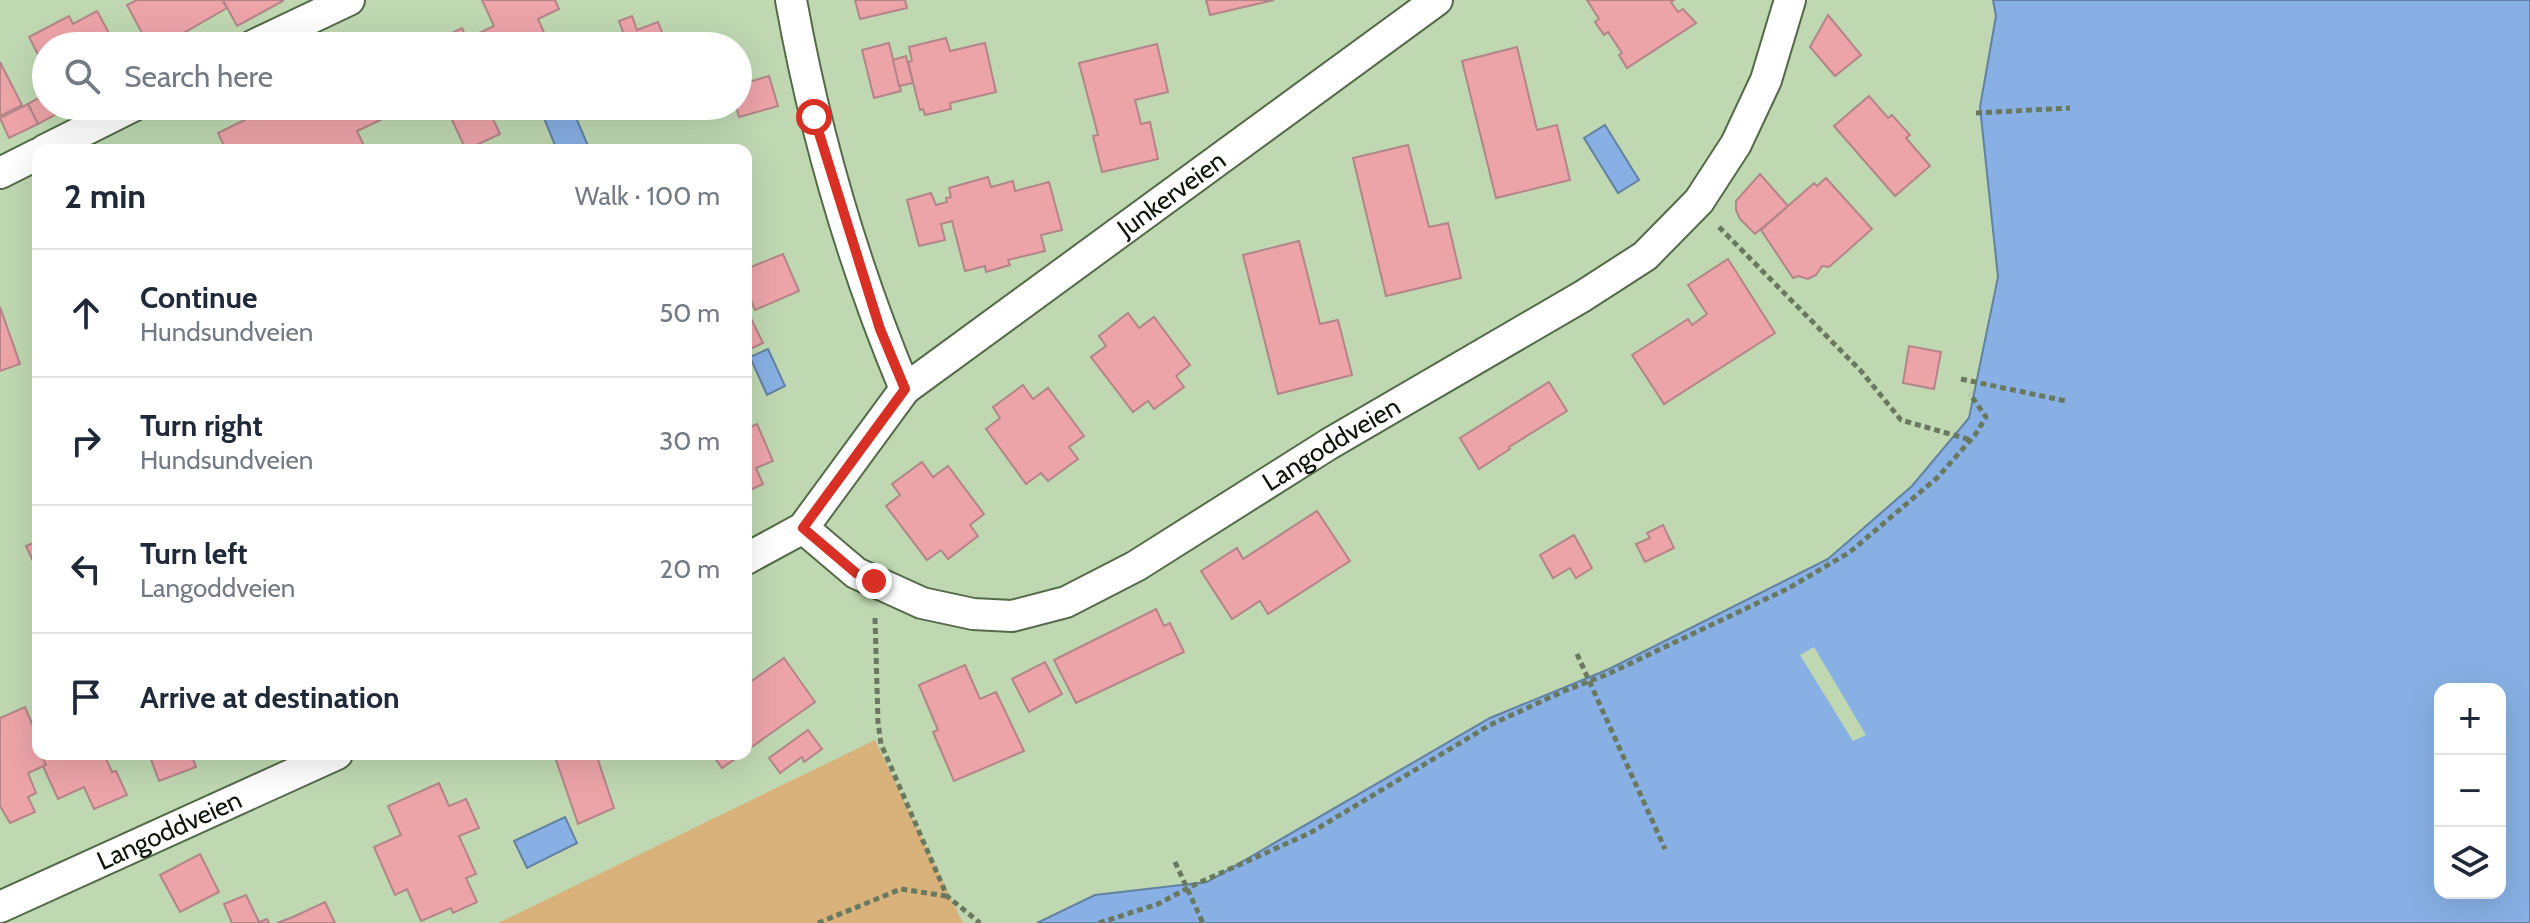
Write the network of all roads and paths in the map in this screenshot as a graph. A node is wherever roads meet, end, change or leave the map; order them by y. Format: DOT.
graph roads {
  1 [pos="349,0"];
  2 [pos="791,0"];
  3 [pos="1437,0"];
  4 [pos="1790,0"];
  5 [pos="282,32"];
  6 [pos="2070,108"];
  7 [pos="1976,113"];
  8 [pos="105,120"];
  9 [pos="57,144"];
  10 [pos="32,157"];
  11 [pos="0,173"];
  12 [pos="1699,201"];
  13 [pos="1961,379"];
  14 [pos="905,389"];
  15 [pos="1970,394"];
  16 [pos="2066,401"];
  17 [pos="1971,440"];
  18 [pos="803,528"];
  19 [pos="752,556"];
  20 [pos="874,581"];
  21 [pos="1577,654"];
  22 [pos="324,760"];
  23 [pos="1665,849"];
  24 [pos="1175,862"];
  25 [pos="947,896"];
  26 [pos="0,907"];
  27 [pos="818,923"];
  28 [pos="980,923"];
  29 [pos="1099,923"];
  30 [pos="1203,923"];
  1 -- 5 [label="street"];
  2 -- 14 [label="street"];
  3 -- 14 [label="street, Junkerveien"];
  4 -- 12 [label="street, Langoddveien"];
  6 -- 7 [label="path"];
  8 -- 9 [label="street"];
  10 -- 11 [label="street"];
  12 -- 17 [label="path"];
  12 -- 20 [label="street, Langoddveien"];
  13 -- 16 [label="path"];
  14 -- 18 [label="street, Junkerveien"];
  15 -- 17 [label="path"];
  17 -- 29 [label="path"];
  18 -- 19 [label="street"];
  18 -- 20 [label="street, Langoddveien"];
  20 -- 25 [label="path"];
  21 -- 23 [label="path"];
  22 -- 26 [label="street, Langoddveien"];
  24 -- 30 [label="path"];
  25 -- 27 [label="path"];
  25 -- 28 [label="path"];
}
